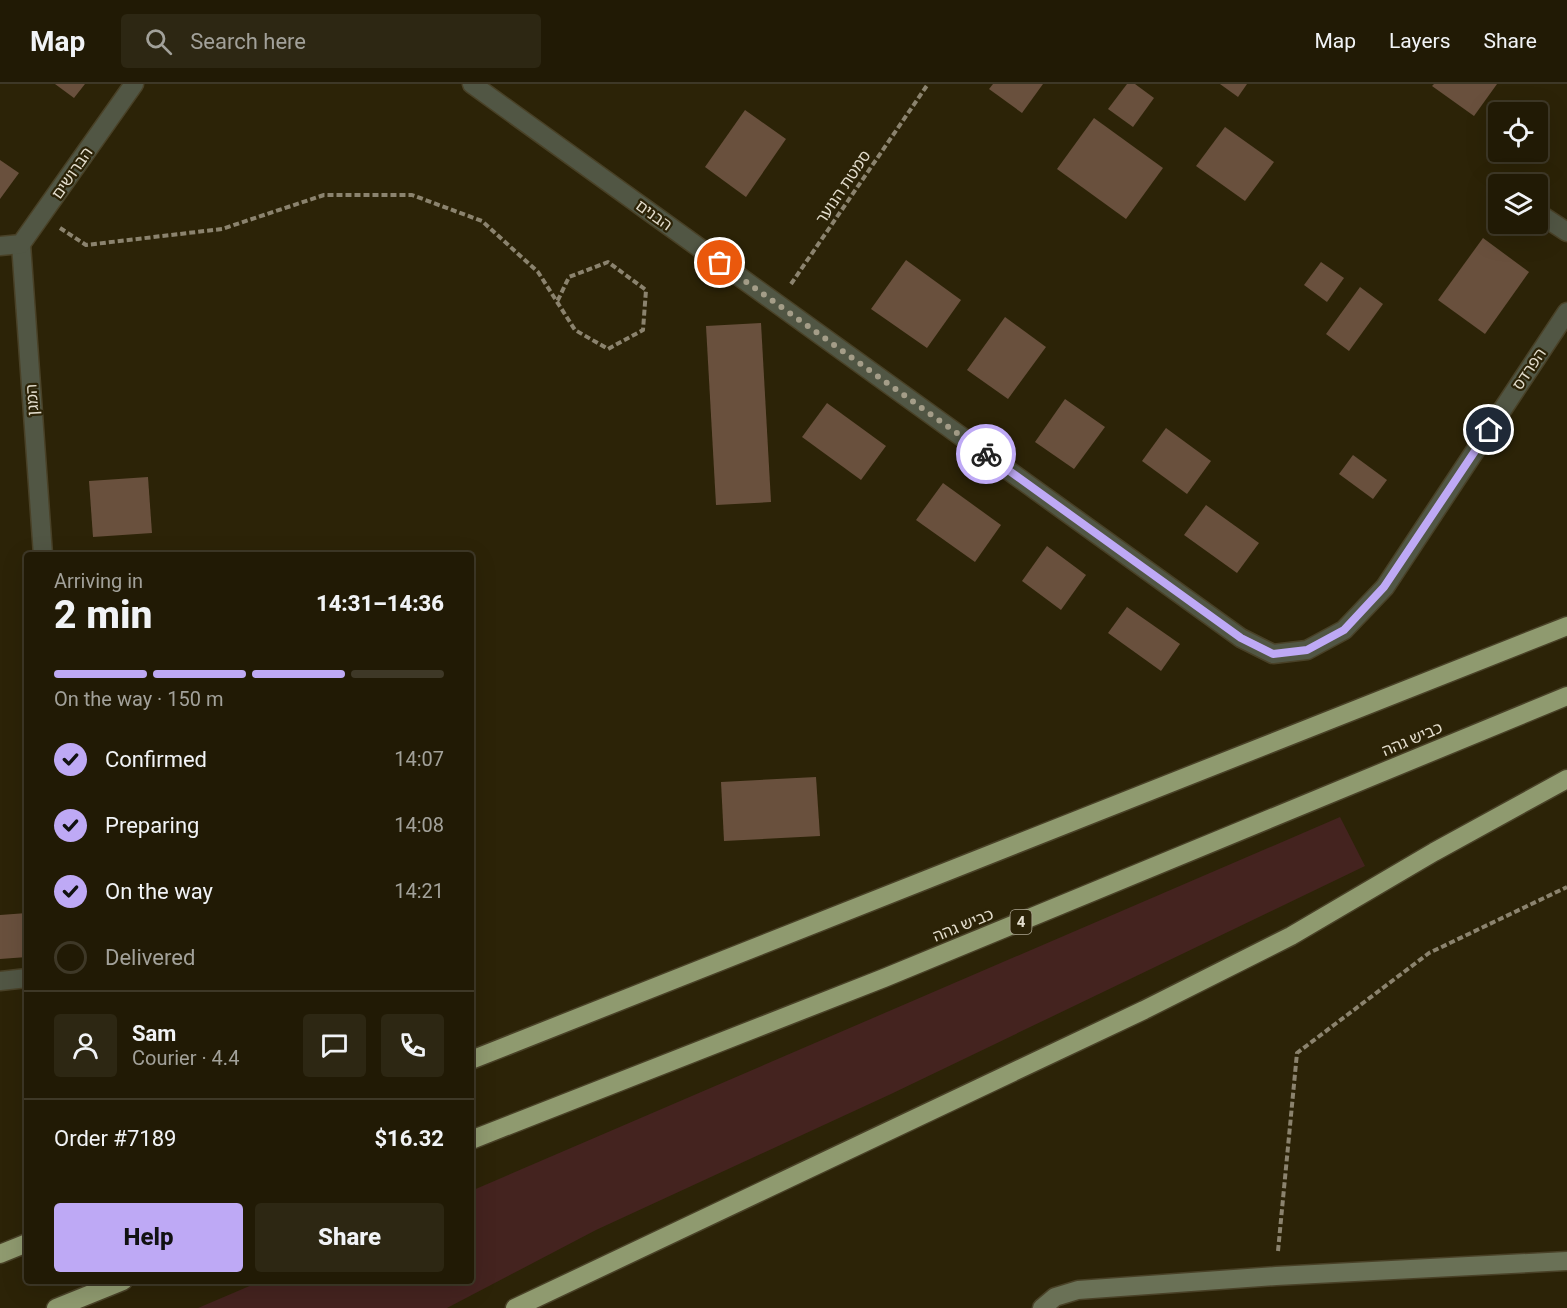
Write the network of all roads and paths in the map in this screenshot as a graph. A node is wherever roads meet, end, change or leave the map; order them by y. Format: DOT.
graph roads {
  1 [pos="134,84"];
  2 [pos="472,84"];
  3 [pos="928,84"];
  4 [pos="41,216"];
  5 [pos="1548,220"];
  6 [pos="1567,232"];
  7 [pos="21,244"];
  8 [pos="0,246"];
  9 [pos="557,302"];
  10 [pos="777,304"];
  11 [pos="1567,312"];
  12 [pos="43,552"];
  13 [pos="1567,626"];
  14 [pos="1344,630"];
  15 [pos="1567,696"];
  16 [pos="1567,779"];
  17 [pos="1567,887"];
  18 [pos="24,978"];
  19 [pos="0,981"];
  20 [pos="474,1059"];
  21 [pos="474,1139"];
  22 [pos="24,1244"];
  23 [pos="0,1254"];
  24 [pos="1567,1261"];
  25 [pos="1276,1276"];
  26 [pos="116,1284"];
  27 [pos="56,1308"];
  28 [pos="515,1308"];
  29 [pos="1042,1308"];
  1 -- 4 [label="street, הברושים"];
  2 -- 10 [label="street, הבנים"];
  3 -- 10 [label="path, סמטת הנוער"];
  4 -- 7 [label="street, הברושים"];
  4 -- 9 [label="path"];
  5 -- 6 [label="street"];
  7 -- 8 [label="street"];
  7 -- 12 [label="street, המגן"];
  9 -- 9 [label="path"];
  10 -- 14 [label="street, הבנים"];
  11 -- 14 [label="street, הפרדס"];
  13 -- 20 [label="highway"];
  15 -- 21 [label="highway, כביש גהה / 4"];
  16 -- 28 [label="highway"];
  17 -- 25 [label="path"];
  18 -- 19 [label="street"];
  22 -- 23 [label="highway"];
  24 -- 25 [label="street"];
  25 -- 29 [label="street"];
  26 -- 27 [label="highway"];
}
